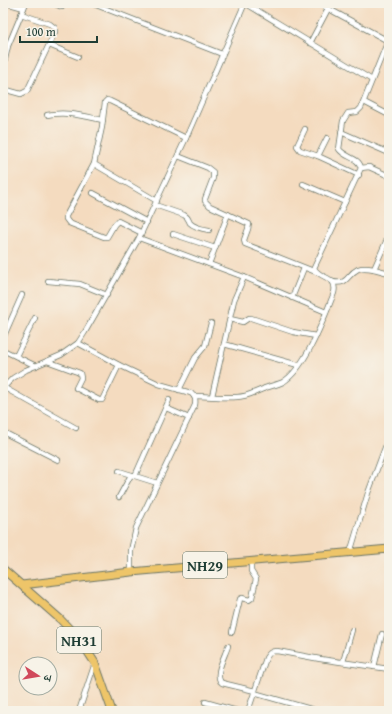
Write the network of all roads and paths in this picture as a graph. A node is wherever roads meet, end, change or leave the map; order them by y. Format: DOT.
graph roads {
  1 [pos="6,3"];
  2 [pos="26,3"];
  3 [pos="53,3"];
  4 [pos="91,3"];
  5 [pos="108,3"];
  6 [pos="245,3"];
  7 [pos="318,3"];
  8 [pos="62,7"];
  9 [pos="24,8"];
  10 [pos="106,9"];
  11 [pos="328,9"];
  12 [pos="21,14"];
  13 [pos="388,40"];
  14 [pos="310,43"];
  15 [pos="3,44"];
  16 [pos="49,45"];
  17 [pos="8,46"];
  18 [pos="222,54"];
  19 [pos="78,57"];
  20 [pos="3,68"];
  21 [pos="372,80"];
  22 [pos="3,89"];
  23 [pos="364,102"];
  24 [pos="47,115"];
  25 [pos="389,115"];
  26 [pos="103,120"];
  27 [pos="305,129"];
  28 [pos="341,132"];
  29 [pos="186,138"];
  30 [pos="327,138"];
  31 [pos="389,153"];
  32 [pos="178,156"];
  33 [pos="318,156"];
  34 [pos="94,164"];
  35 [pos="361,168"];
  36 [pos="358,175"];
  37 [pos="389,176"];
  38 [pos="303,184"];
  39 [pos="93,193"];
  40 [pos="345,202"];
  41 [pos="156,203"];
  42 [pos="228,214"];
  43 [pos="147,222"];
  44 [pos="209,230"];
  45 [pos="173,234"];
  46 [pos="140,235"];
  47 [pos="389,235"];
  48 [pos="215,248"];
  49 [pos="209,264"];
  50 [pos="304,268"];
  51 [pos="374,268"];
  52 [pos="316,273"];
  53 [pos="389,273"];
  54 [pos="244,277"];
  55 [pos="48,281"];
  56 [pos="333,282"];
  57 [pos="22,295"];
  58 [pos="107,295"];
  59 [pos="292,298"];
  60 [pos="326,312"];
  61 [pos="35,318"];
  62 [pos="230,319"];
  63 [pos="211,323"];
  64 [pos="316,336"];
  65 [pos="3,338"];
  66 [pos="78,343"];
  67 [pos="224,344"];
  68 [pos="3,350"];
  69 [pos="16,356"];
  70 [pos="47,361"];
  71 [pos="119,365"];
  72 [pos="298,365"];
  73 [pos="36,366"];
  74 [pos="3,387"];
  75 [pos="179,390"];
  76 [pos="194,396"];
  77 [pos="212,396"];
  78 [pos="169,400"];
  79 [pos="166,408"];
  80 [pos="189,418"];
  81 [pos="76,428"];
  82 [pos="3,432"];
  83 [pos="389,437"];
  84 [pos="58,460"];
  85 [pos="119,471"];
  86 [pos="133,475"];
  87 [pos="157,483"];
  88 [pos="119,497"];
  89 [pos="389,550"];
  90 [pos="350,553"];
  91 [pos="251,561"];
  92 [pos="3,569"];
  93 [pos="131,572"];
  94 [pos="22,585"];
  95 [pos="352,630"];
  96 [pos="232,632"];
  97 [pos="382,634"];
  98 [pos="228,646"];
  99 [pos="343,662"];
  100 [pos="95,663"];
  101 [pos="374,667"];
  102 [pos="389,669"];
  103 [pos="255,692"];
  104 [pos="205,702"];
  105 [pos="314,710"];
  106 [pos="79,711"];
  107 [pos="112,711"];
  108 [pos="237,711"];
  109 [pos="248,711"];
  1 -- 9 [label="street"];
  2 -- 9 [label="street"];
  3 -- 8 [label="street"];
  4 -- 10 [label="street"];
  5 -- 10 [label="street"];
  6 -- 14 [label="street"];
  6 -- 18 [label="street"];
  7 -- 11 [label="street"];
  9 -- 12 [label="street"];
  10 -- 18 [label="street"];
  11 -- 13 [label="street"];
  11 -- 14 [label="street"];
  12 -- 16 [label="street"];
  12 -- 17 [label="street"];
  13 -- 21 [label="street"];
  14 -- 21 [label="street"];
  15 -- 17 [label="street"];
  16 -- 19 [label="street"];
  16 -- 22 [label="street"];
  17 -- 20 [label="street"];
  18 -- 29 [label="street"];
  21 -- 23 [label="street"];
  23 -- 25 [label="street"];
  23 -- 28 [label="street"];
  24 -- 26 [label="street"];
  26 -- 29 [label="street"];
  26 -- 34 [label="street"];
  27 -- 33 [label="street"];
  28 -- 31 [label="street"];
  28 -- 35 [label="street"];
  29 -- 32 [label="street"];
  30 -- 33 [label="street"];
  32 -- 41 [label="street"];
  32 -- 42 [label="street"];
  33 -- 36 [label="street"];
  34 -- 41 [label="street"];
  34 -- 46 [label="street"];
  35 -- 36 [label="street"];
  35 -- 37 [label="street"];
  36 -- 40 [label="street"];
  38 -- 40 [label="street"];
  39 -- 43 [label="street"];
  40 -- 52 [label="street"];
  41 -- 43 [label="street"];
  41 -- 44 [label="street"];
  42 -- 48 [label="street"];
  42 -- 50 [label="street"];
  43 -- 46 [label="street"];
  45 -- 48 [label="street"];
  46 -- 49 [label="street"];
  46 -- 58 [label="street"];
  47 -- 51 [label="street"];
  48 -- 49 [label="street"];
  49 -- 54 [label="street"];
  50 -- 52 [label="street"];
  50 -- 59 [label="street"];
  51 -- 53 [label="street"];
  51 -- 56 [label="street"];
  52 -- 56 [label="street"];
  54 -- 59 [label="street"];
  54 -- 62 [label="street"];
  55 -- 58 [label="street"];
  56 -- 60 [label="street"];
  57 -- 65 [label="street"];
  58 -- 66 [label="street"];
  59 -- 60 [label="street"];
  60 -- 64 [label="street"];
  61 -- 69 [label="street"];
  62 -- 64 [label="street"];
  62 -- 67 [label="street"];
  63 -- 75 [label="street"];
  64 -- 72 [label="street"];
  66 -- 70 [label="street"];
  66 -- 71 [label="street"];
  67 -- 72 [label="street"];
  67 -- 77 [label="street"];
  68 -- 69 [label="street"];
  69 -- 73 [label="street"];
  70 -- 71 [label="street"];
  70 -- 73 [label="street"];
  71 -- 75 [label="street"];
  72 -- 77 [label="street"];
  73 -- 74 [label="street"];
  74 -- 81 [label="street"];
  75 -- 76 [label="street"];
  76 -- 77 [label="street"];
  76 -- 80 [label="street"];
  78 -- 79 [label="street"];
  79 -- 80 [label="street"];
  79 -- 86 [label="street"];
  80 -- 87 [label="street"];
  82 -- 84 [label="street"];
  83 -- 90 [label="street"];
  85 -- 86 [label="street"];
  86 -- 87 [label="street"];
  86 -- 88 [label="street"];
  87 -- 93 [label="street"];
  89 -- 90 [label="highway, NH29"];
  90 -- 91 [label="highway, NH29"];
  91 -- 93 [label="highway, NH29"];
  91 -- 96 [label="street"];
  92 -- 94 [label="highway, NH31"];
  93 -- 94 [label="highway, NH29"];
  94 -- 100 [label="highway, NH31"];
  95 -- 99 [label="street"];
  97 -- 101 [label="street"];
  98 -- 103 [label="street"];
  99 -- 101 [label="street"];
  99 -- 103 [label="street"];
  100 -- 106 [label="street"];
  100 -- 107 [label="highway, NH31"];
  101 -- 102 [label="street"];
  103 -- 105 [label="street"];
  103 -- 109 [label="street"];
  104 -- 108 [label="street"];
}
